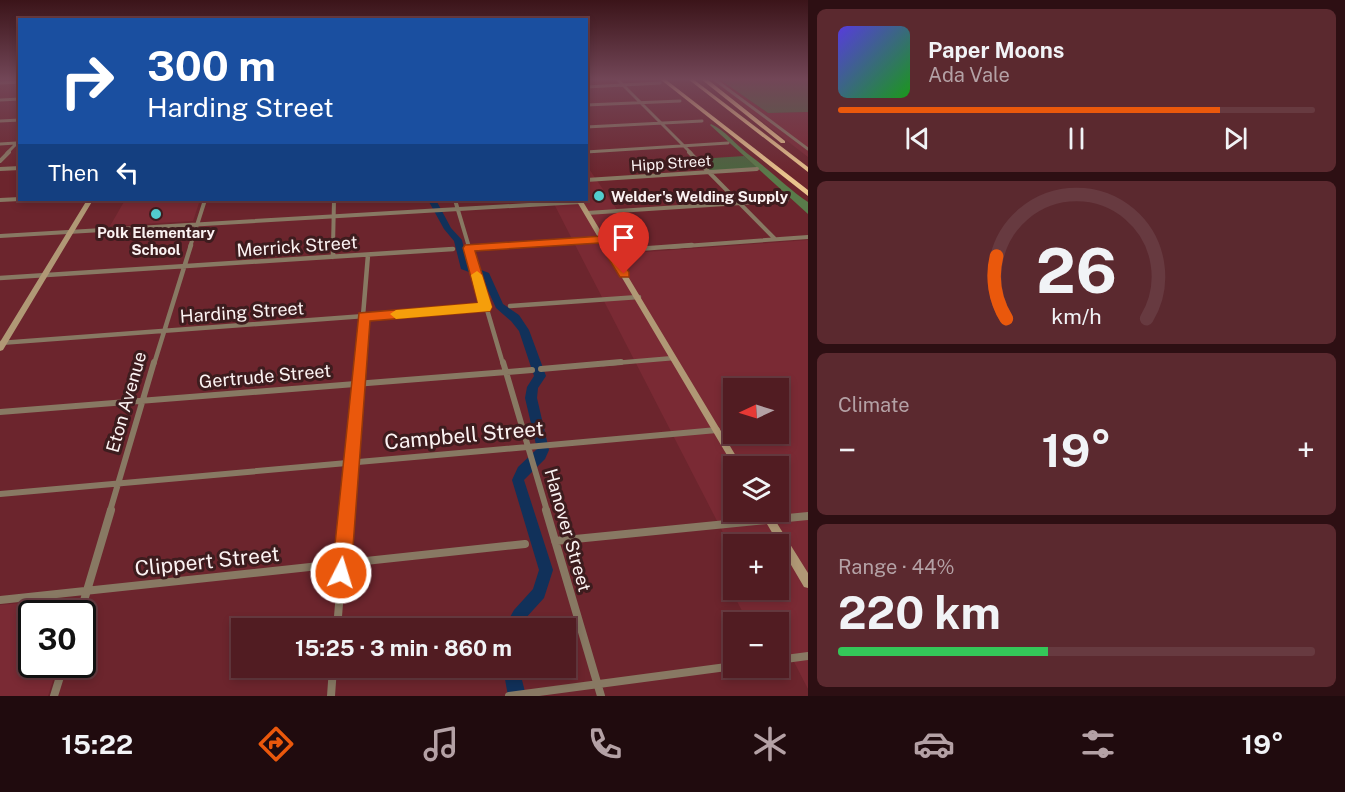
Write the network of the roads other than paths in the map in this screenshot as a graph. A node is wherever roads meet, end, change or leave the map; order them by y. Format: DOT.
graph roads {
  1 [pos="648,111"];
  2 [pos="701,111"];
  3 [pos="711,111"];
  4 [pos="732,111"];
  5 [pos="741,111"];
  6 [pos="744,111"];
  7 [pos="758,111"];
  8 [pos="18,120"];
  9 [pos="0,121"];
  10 [pos="702,121"];
  11 [pos="660,123"];
  12 [pos="588,127"];
  13 [pos="18,142"];
  14 [pos="728,143"];
  15 [pos="0,144"];
  16 [pos="683,146"];
  17 [pos="808,148"];
  18 [pos="588,152"];
  19 [pos="794,152"];
  20 [pos="0,161"];
  21 [pos="808,163"];
  22 [pos="18,168"];
  23 [pos="757,169"];
  24 [pos="0,170"];
  25 [pos="808,170"];
  26 [pos="709,172"];
  27 [pos="588,180"];
  28 [pos="808,193"];
  29 [pos="18,199"];
  30 [pos="0,200"];
  31 [pos="787,200"];
  32 [pos="89,201"];
  33 [pos="205,201"];
  34 [pos="334,201"];
  35 [pos="455,201"];
  36 [pos="580,201"];
  37 [pos="740,203"];
  38 [pos="458,209"];
  39 [pos="587,213"];
  40 [pos="334,216"];
  41 [pos="197,224"];
  42 [pos="71,231"];
  43 [pos="0,236"];
  44 [pos="808,237"];
  45 [pos="603,239"];
  46 [pos="775,239"];
  47 [pos="469,248"];
  48 [pos="453,249"];
  49 [pos="610,251"];
  50 [pos="368,255"];
  51 [pos="333,257"];
  52 [pos="184,266"];
  53 [pos="44,274"];
  54 [pos="0,278"];
  55 [pos="639,297"];
  56 [pos="510,306"];
  57 [pos="486,307"];
  58 [pos="364,317"];
  59 [pos="164,331"];
  60 [pos="1,344"];
  61 [pos="674,358"];
  62 [pos="541,369"];
  63 [pos="532,370"];
  64 [pos="505,372"];
  65 [pos="358,384"];
  66 [pos="143,401"];
  67 [pos="0,412"];
  68 [pos="717,430"];
  69 [pos="528,446"];
  70 [pos="732,456"];
  71 [pos="351,462"];
  72 [pos="119,483"];
  73 [pos="0,494"];
  74 [pos="789,516"];
  75 [pos="808,516"];
  76 [pos="723,520"];
  77 [pos="772,522"];
  78 [pos="555,541"];
  79 [pos="525,544"];
  80 [pos="342,564"];
  81 [pos="808,583"];
  82 [pos="86,592"];
  83 [pos="0,600"];
  84 [pos="84,600"];
  85 [pos="338,618"];
  86 [pos="808,656"];
  87 [pos="789,659"];
  88 [pos="723,667"];
  89 [pos="60,678"];
  90 [pos="332,678"];
  91 [pos="597,683"];
  92 [pos="54,696"];
  93 [pos="331,696"];
  94 [pos="509,696"];
  95 [pos="601,696"];
  1 -- 11 [label="street"];
  2 -- 28 [label="highway"];
  3 -- 28 [label="highway"];
  4 -- 25 [label="highway"];
  5 -- 19 [label="highway"];
  6 -- 19 [label="highway"];
  7 -- 17 [label="street"];
  8 -- 9 [label="street"];
  10 -- 11 [label="street"];
  11 -- 12 [label="street"];
  11 -- 16 [label="street"];
  13 -- 15 [label="street"];
  13 -- 20 [label="street"];
  14 -- 16 [label="street"];
  16 -- 18 [label="street"];
  16 -- 26 [label="street"];
  19 -- 21 [label="highway"];
  22 -- 24 [label="street"];
  23 -- 26 [label="street, Hipp Street"];
  26 -- 27 [label="street, Hipp Street"];
  26 -- 37 [label="street"];
  29 -- 30 [label="street"];
  31 -- 37 [label="street"];
  32 -- 42 [label="main road"];
  33 -- 41 [label="street, Eton Avenue"];
  34 -- 40 [label="street"];
  35 -- 38 [label="street, Hanover Street"];
  36 -- 38 [label="street"];
  36 -- 39 [label="main road"];
  37 -- 39 [label="street"];
  37 -- 46 [label="street"];
  38 -- 40 [label="street"];
  38 -- 47 [label="street, Hanover Street"];
  39 -- 45 [label="main road"];
  40 -- 41 [label="street"];
  40 -- 51 [label="street"];
  41 -- 42 [label="street"];
  41 -- 52 [label="street, Eton Avenue"];
  42 -- 43 [label="street"];
  42 -- 53 [label="main road"];
  44 -- 46 [label="street"];
  45 -- 47 [label="street"];
  45 -- 49 [label="main road"];
  46 -- 49 [label="street"];
  47 -- 57 [label="street, Hanover Street"];
  48 -- 50 [label="street, Merrick Street"];
  49 -- 55 [label="main road"];
  50 -- 51 [label="street, Merrick Street"];
  50 -- 58 [label="street"];
  51 -- 52 [label="street, Merrick Street"];
  52 -- 53 [label="street, Merrick Street"];
  52 -- 59 [label="street, Eton Avenue"];
  53 -- 54 [label="street, Merrick Street"];
  53 -- 60 [label="main road"];
  55 -- 56 [label="street"];
  55 -- 61 [label="main road"];
  57 -- 58 [label="street, Harding Street"];
  57 -- 64 [label="street, Hanover Street"];
  58 -- 59 [label="street, Harding Street"];
  58 -- 65 [label="street"];
  59 -- 60 [label="street, Harding Street"];
  59 -- 66 [label="street, Eton Avenue"];
  61 -- 62 [label="street"];
  61 -- 68 [label="main road"];
  63 -- 64 [label="street, Gertrude Street"];
  64 -- 65 [label="street, Gertrude Street"];
  64 -- 69 [label="street, Hanover Street"];
  65 -- 66 [label="street, Gertrude Street"];
  65 -- 71 [label="street"];
  66 -- 67 [label="street, Gertrude Street"];
  66 -- 72 [label="street, Eton Avenue"];
  68 -- 69 [label="street, Campbell Street"];
  68 -- 70 [label="main road"];
  69 -- 71 [label="street, Campbell Street"];
  69 -- 78 [label="street, Hanover Street"];
  71 -- 72 [label="street, Campbell Street"];
  71 -- 80 [label="street"];
  72 -- 73 [label="street, Campbell Street"];
  72 -- 82 [label="street, Eton Avenue"];
  74 -- 75 [label="street"];
  76 -- 78 [label="street"];
  77 -- 81 [label="main road"];
  78 -- 91 [label="street, Hanover Street"];
  79 -- 80 [label="street, Clippert Street"];
  80 -- 82 [label="street, Clippert Street"];
  80 -- 85 [label="street"];
  82 -- 83 [label="street, Clippert Street"];
  82 -- 84 [label="street, Eton Avenue"];
  86 -- 87 [label="street"];
  88 -- 91 [label="street"];
  89 -- 92 [label="street"];
  90 -- 93 [label="street"];
  91 -- 94 [label="street"];
  91 -- 95 [label="street, Hanover Street"];
}
